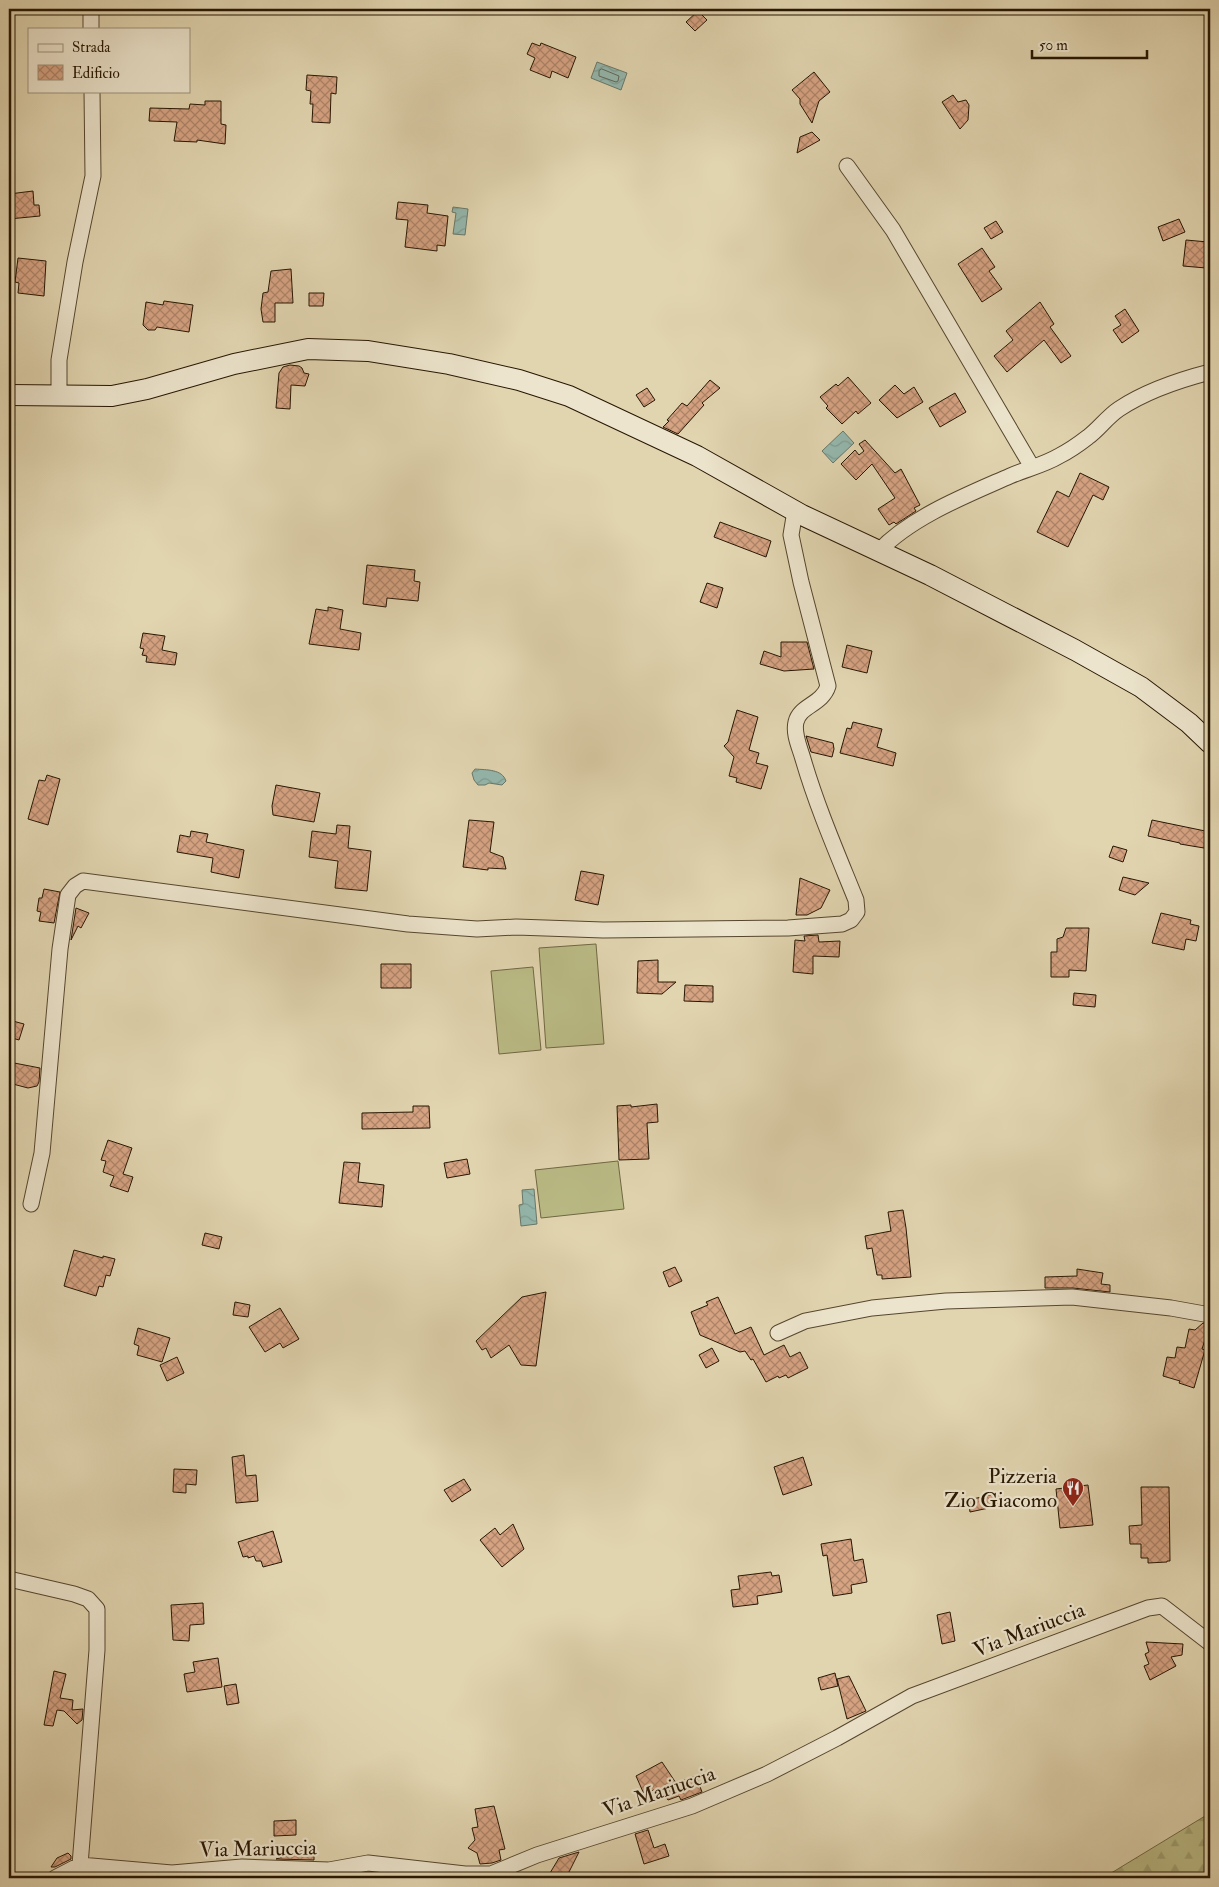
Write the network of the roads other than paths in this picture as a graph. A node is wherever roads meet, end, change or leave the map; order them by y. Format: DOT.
graph roads {
  1 [pos="91,9"];
  2 [pos="91,28"];
  3 [pos="92,92"];
  4 [pos="847,166"];
  5 [pos="1210,372"];
  6 [pos="9,395"];
  7 [pos="59,397"];
  8 [pos="1032,467"];
  9 [pos="795,510"];
  10 [pos="879,551"];
  11 [pos="1210,743"];
  12 [pos="31,1204"];
  13 [pos="1210,1315"];
  14 [pos="778,1332"];
  15 [pos="9,1579"];
  16 [pos="1210,1643"];
  17 [pos="80,1865"];
  18 [pos="55,1878"];
  1 -- 2 [label="street"];
  3 -- 7 [label="street"];
  4 -- 8 [label="street"];
  5 -- 8 [label="street"];
  6 -- 7 [label="main road"];
  7 -- 9 [label="main road"];
  8 -- 10 [label="street"];
  9 -- 10 [label="main road"];
  9 -- 12 [label="street"];
  10 -- 11 [label="main road"];
  13 -- 14 [label="street"];
  15 -- 17 [label="street"];
  16 -- 17 [label="street, Via Mariuccia"];
  17 -- 18 [label="street"];
}
